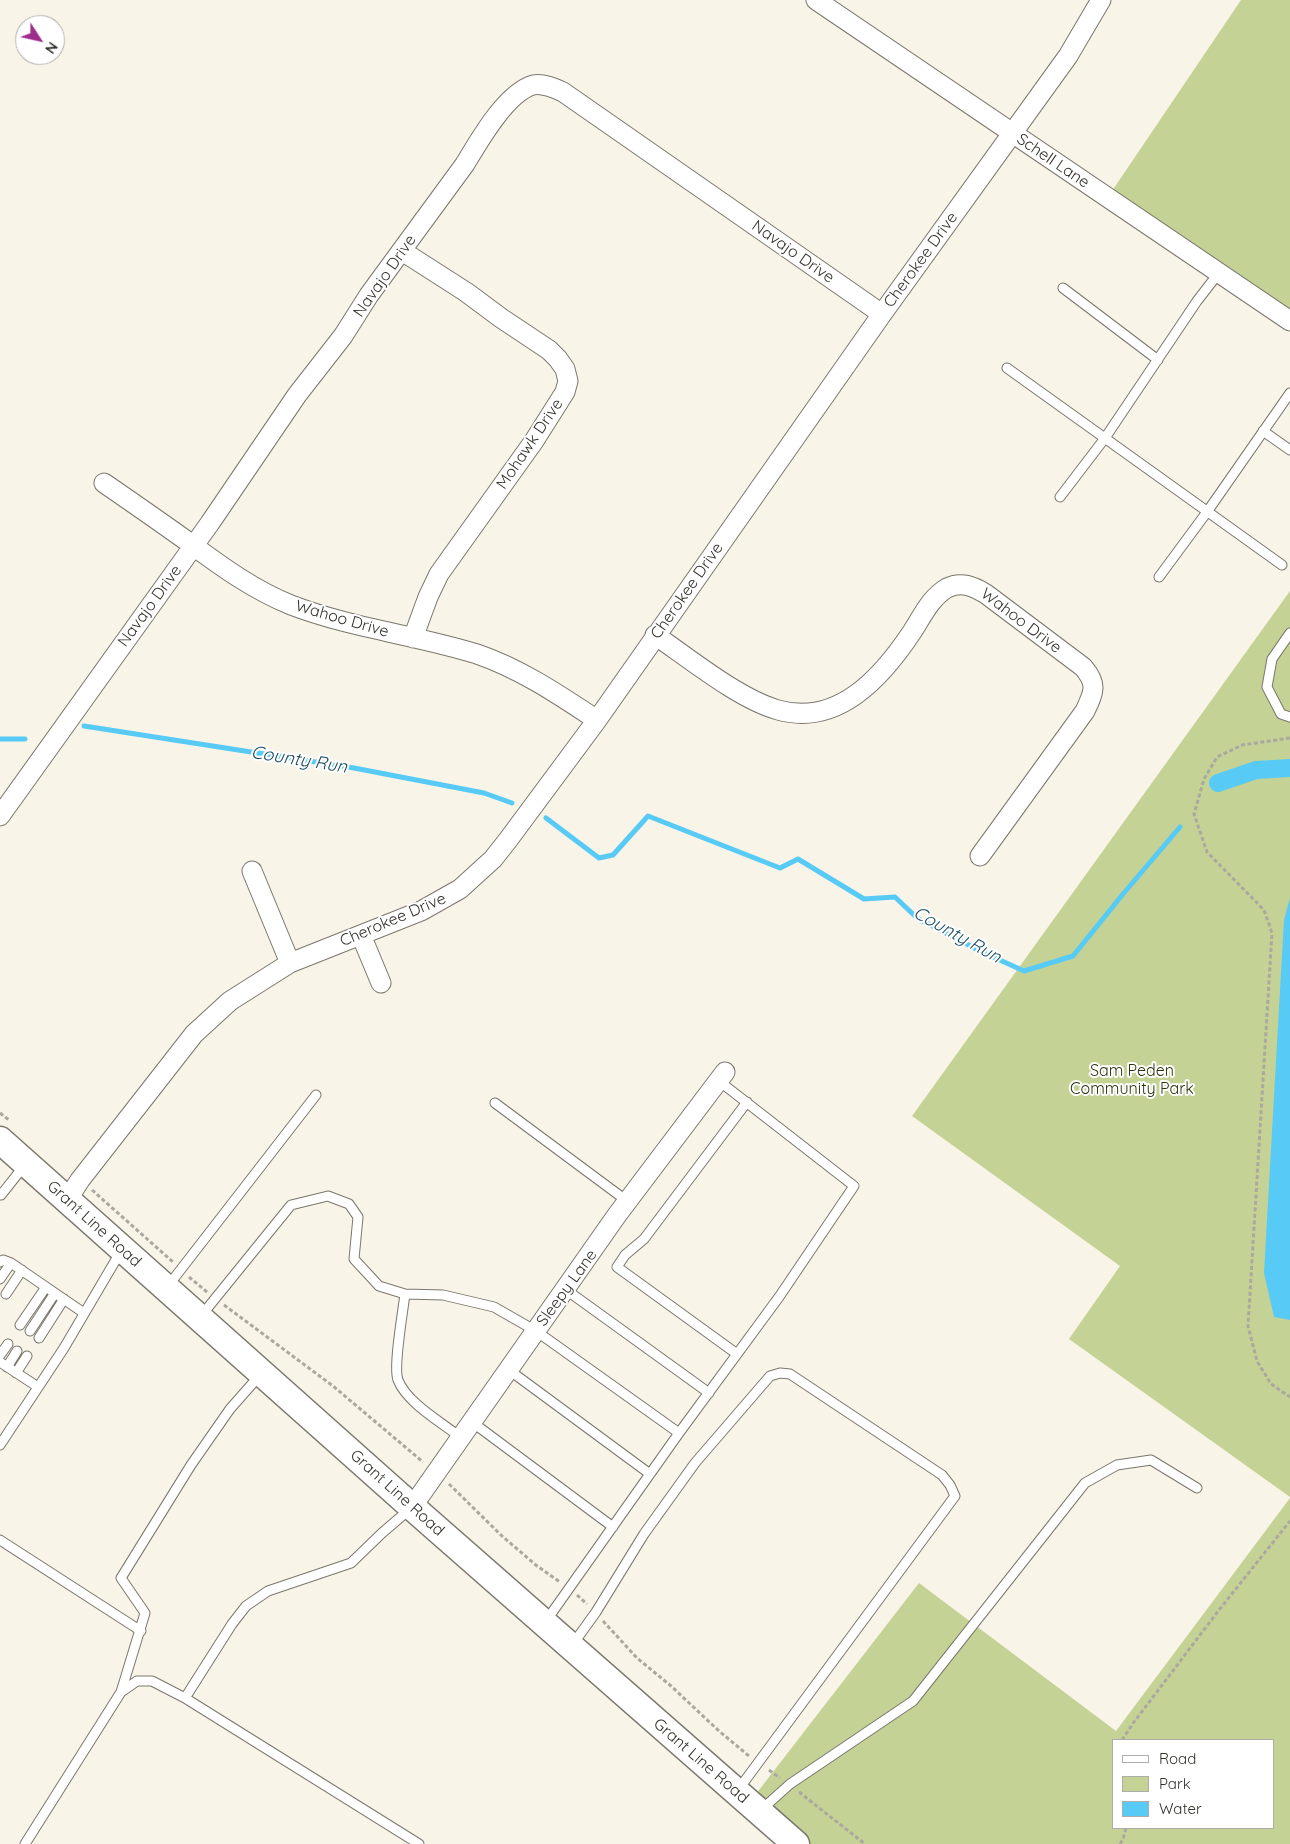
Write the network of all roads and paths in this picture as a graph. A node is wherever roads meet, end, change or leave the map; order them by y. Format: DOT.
graph roads {
  1 [pos="816,0"];
  2 [pos="1101,0"];
  3 [pos="1012,134"];
  4 [pos="402,251"];
  5 [pos="1218,274"];
  6 [pos="1063,288"];
  7 [pos="882,314"];
  8 [pos="1290,321"];
  9 [pos="1158,360"];
  10 [pos="1007,368"];
  11 [pos="1290,393"];
  12 [pos="1263,431"];
  13 [pos="1105,438"];
  14 [pos="1290,450"];
  15 [pos="104,482"];
  16 [pos="1060,497"];
  17 [pos="1207,512"];
  18 [pos="193,546"];
  19 [pos="1282,565"];
  20 [pos="1159,577"];
  21 [pos="1290,633"];
  22 [pos="655,635"];
  23 [pos="413,638"];
  24 [pos="1290,717"];
  25 [pos="597,720"];
  26 [pos="1290,738"];
  27 [pos="0,816"];
  28 [pos="980,856"];
  29 [pos="252,871"];
  30 [pos="361,935"];
  31 [pos="290,963"];
  32 [pos="381,984"];
  33 [pos="722,1076"];
  34 [pos="316,1095"];
  35 [pos="747,1102"];
  36 [pos="495,1103"];
  37 [pos="0,1140"];
  38 [pos="26,1163"];
  39 [pos="92,1190"];
  40 [pos="1,1195"];
  41 [pos="66,1200"];
  42 [pos="627,1201"];
  43 [pos="122,1249"];
  44 [pos="0,1262"];
  45 [pos="11,1263"];
  46 [pos="22,1270"];
  47 [pos="173,1278"];
  48 [pos="0,1279"];
  49 [pos="46,1287"];
  50 [pos="566,1289"];
  51 [pos="55,1293"];
  52 [pos="6,1294"];
  53 [pos="405,1294"];
  54 [pos="64,1299"];
  55 [pos="207,1308"];
  56 [pos="84,1313"];
  57 [pos="20,1325"];
  58 [pos="536,1331"];
  59 [pos="30,1332"];
  60 [pos="39,1338"];
  61 [pos="8,1344"];
  62 [pos="17,1351"];
  63 [pos="737,1354"];
  64 [pos="0,1356"];
  65 [pos="27,1356"];
  66 [pos="4,1364"];
  67 [pos="509,1370"];
  68 [pos="16,1373"];
  69 [pos="261,1373"];
  70 [pos="38,1387"];
  71 [pos="709,1393"];
  72 [pos="1290,1397"];
  73 [pos="472,1422"];
  74 [pos="679,1433"];
  75 [pos="460,1437"];
  76 [pos="0,1445"];
  77 [pos="436,1473"];
  78 [pos="650,1474"];
  79 [pos="1197,1488"];
  80 [pos="412,1507"];
  81 [pos="1290,1520"];
  82 [pos="613,1527"];
  83 [pos="0,1540"];
  84 [pos="569,1589"];
  85 [pos="596,1612"];
  86 [pos="544,1623"];
  87 [pos="140,1631"];
  88 [pos="571,1647"];
  89 [pos="122,1692"];
  90 [pos="185,1698"];
  91 [pos="1123,1739"];
  92 [pos="758,1762"];
  93 [pos="790,1784"];
  94 [pos="737,1792"];
  95 [pos="759,1812"];
  96 [pos="1126,1829"];
  97 [pos="25,1844"];
  98 [pos="419,1844"];
  99 [pos="796,1844"];
  100 [pos="865,1844"];
  101 [pos="1120,1844"];
  1 -- 3 [label="street, Schell Lane"];
  2 -- 3 [label="street, Cherokee Drive"];
  3 -- 5 [label="street, Schell Lane"];
  3 -- 7 [label="street, Cherokee Drive"];
  4 -- 7 [label="street, Navajo Drive"];
  4 -- 18 [label="street, Navajo Drive"];
  4 -- 23 [label="street, Mohawk Drive"];
  5 -- 8 [label="street, Schell Lane"];
  5 -- 9 [label="lane"];
  6 -- 9 [label="lane"];
  7 -- 22 [label="street, Cherokee Drive"];
  9 -- 13 [label="lane"];
  10 -- 13 [label="lane"];
  11 -- 12 [label="lane"];
  12 -- 14 [label="lane"];
  12 -- 17 [label="lane"];
  13 -- 16 [label="lane"];
  13 -- 17 [label="lane"];
  15 -- 18 [label="street, Wahoo Drive"];
  17 -- 19 [label="lane"];
  17 -- 20 [label="lane"];
  18 -- 23 [label="street, Wahoo Drive"];
  18 -- 27 [label="street, Navajo Drive"];
  21 -- 24 [label="lane"];
  22 -- 25 [label="street, Cherokee Drive"];
  22 -- 28 [label="street, Wahoo Drive"];
  23 -- 25 [label="street, Wahoo Drive"];
  25 -- 30 [label="street, Cherokee Drive"];
  26 -- 72 [label="path"];
  29 -- 31 [label="street"];
  30 -- 31 [label="street, Cherokee Drive"];
  30 -- 32 [label="street"];
  31 -- 41 [label="street, Cherokee Drive"];
  33 -- 35 [label="lane"];
  33 -- 42 [label="street, Sleepy Lane"];
  34 -- 47 [label="lane"];
  35 -- 63 [label="lane"];
  35 -- 63 [label="lane"];
  36 -- 42 [label="lane"];
  37 -- 38 [label="main road, Grant Line Road"];
  38 -- 40 [label="lane"];
  38 -- 41 [label="main road, Grant Line Road"];
  39 -- 47 [label="path"];
  41 -- 43 [label="main road, Grant Line Road"];
  42 -- 50 [label="street, Sleepy Lane"];
  43 -- 47 [label="main road, Grant Line Road"];
  43 -- 56 [label="lane"];
  44 -- 45 [label="lane"];
  45 -- 46 [label="lane"];
  45 -- 48 [label="lane"];
  46 -- 49 [label="lane"];
  46 -- 52 [label="lane"];
  47 -- 55 [label="main road, Grant Line Road"];
  47 -- 55 [label="path"];
  49 -- 51 [label="lane"];
  49 -- 57 [label="lane"];
  50 -- 58 [label="street, Sleepy Lane"];
  50 -- 71 [label="lane"];
  51 -- 54 [label="lane"];
  51 -- 59 [label="lane"];
  53 -- 55 [label="lane"];
  53 -- 58 [label="lane"];
  53 -- 75 [label="lane"];
  54 -- 56 [label="lane"];
  54 -- 60 [label="lane"];
  55 -- 69 [label="main road, Grant Line Road"];
  55 -- 77 [label="path"];
  56 -- 70 [label="lane"];
  58 -- 67 [label="street, Sleepy Lane"];
  58 -- 74 [label="lane"];
  61 -- 64 [label="lane"];
  62 -- 66 [label="lane"];
  63 -- 71 [label="lane"];
  65 -- 68 [label="lane"];
  66 -- 68 [label="lane"];
  67 -- 73 [label="street, Sleepy Lane"];
  67 -- 78 [label="lane"];
  68 -- 70 [label="lane"];
  69 -- 80 [label="main road, Grant Line Road"];
  69 -- 87 [label="lane"];
  70 -- 76 [label="lane"];
  71 -- 74 [label="lane"];
  73 -- 75 [label="street, Sleepy Lane"];
  73 -- 82 [label="lane"];
  74 -- 78 [label="lane"];
  75 -- 77 [label="street, Sleepy Lane"];
  77 -- 80 [label="street, Sleepy Lane"];
  77 -- 84 [label="path"];
  78 -- 82 [label="lane"];
  79 -- 93 [label="lane"];
  80 -- 86 [label="main road, Grant Line Road"];
  80 -- 90 [label="lane"];
  81 -- 91 [label="path"];
  82 -- 84 [label="lane"];
  83 -- 87 [label="lane"];
  84 -- 85 [label="path"];
  84 -- 86 [label="lane"];
  85 -- 88 [label="lane"];
  85 -- 92 [label="path"];
  85 -- 92 [label="lane"];
  86 -- 88 [label="main road, Grant Line Road"];
  87 -- 89 [label="lane"];
  88 -- 94 [label="main road, Grant Line Road"];
  89 -- 90 [label="lane"];
  89 -- 97 [label="lane"];
  90 -- 98 [label="lane"];
  92 -- 93 [label="path"];
  92 -- 94 [label="lane"];
  93 -- 95 [label="lane"];
  93 -- 100 [label="path"];
  94 -- 95 [label="main road, Grant Line Road"];
  95 -- 99 [label="main road, Grant Line Road"];
  96 -- 101 [label="path"];
}
